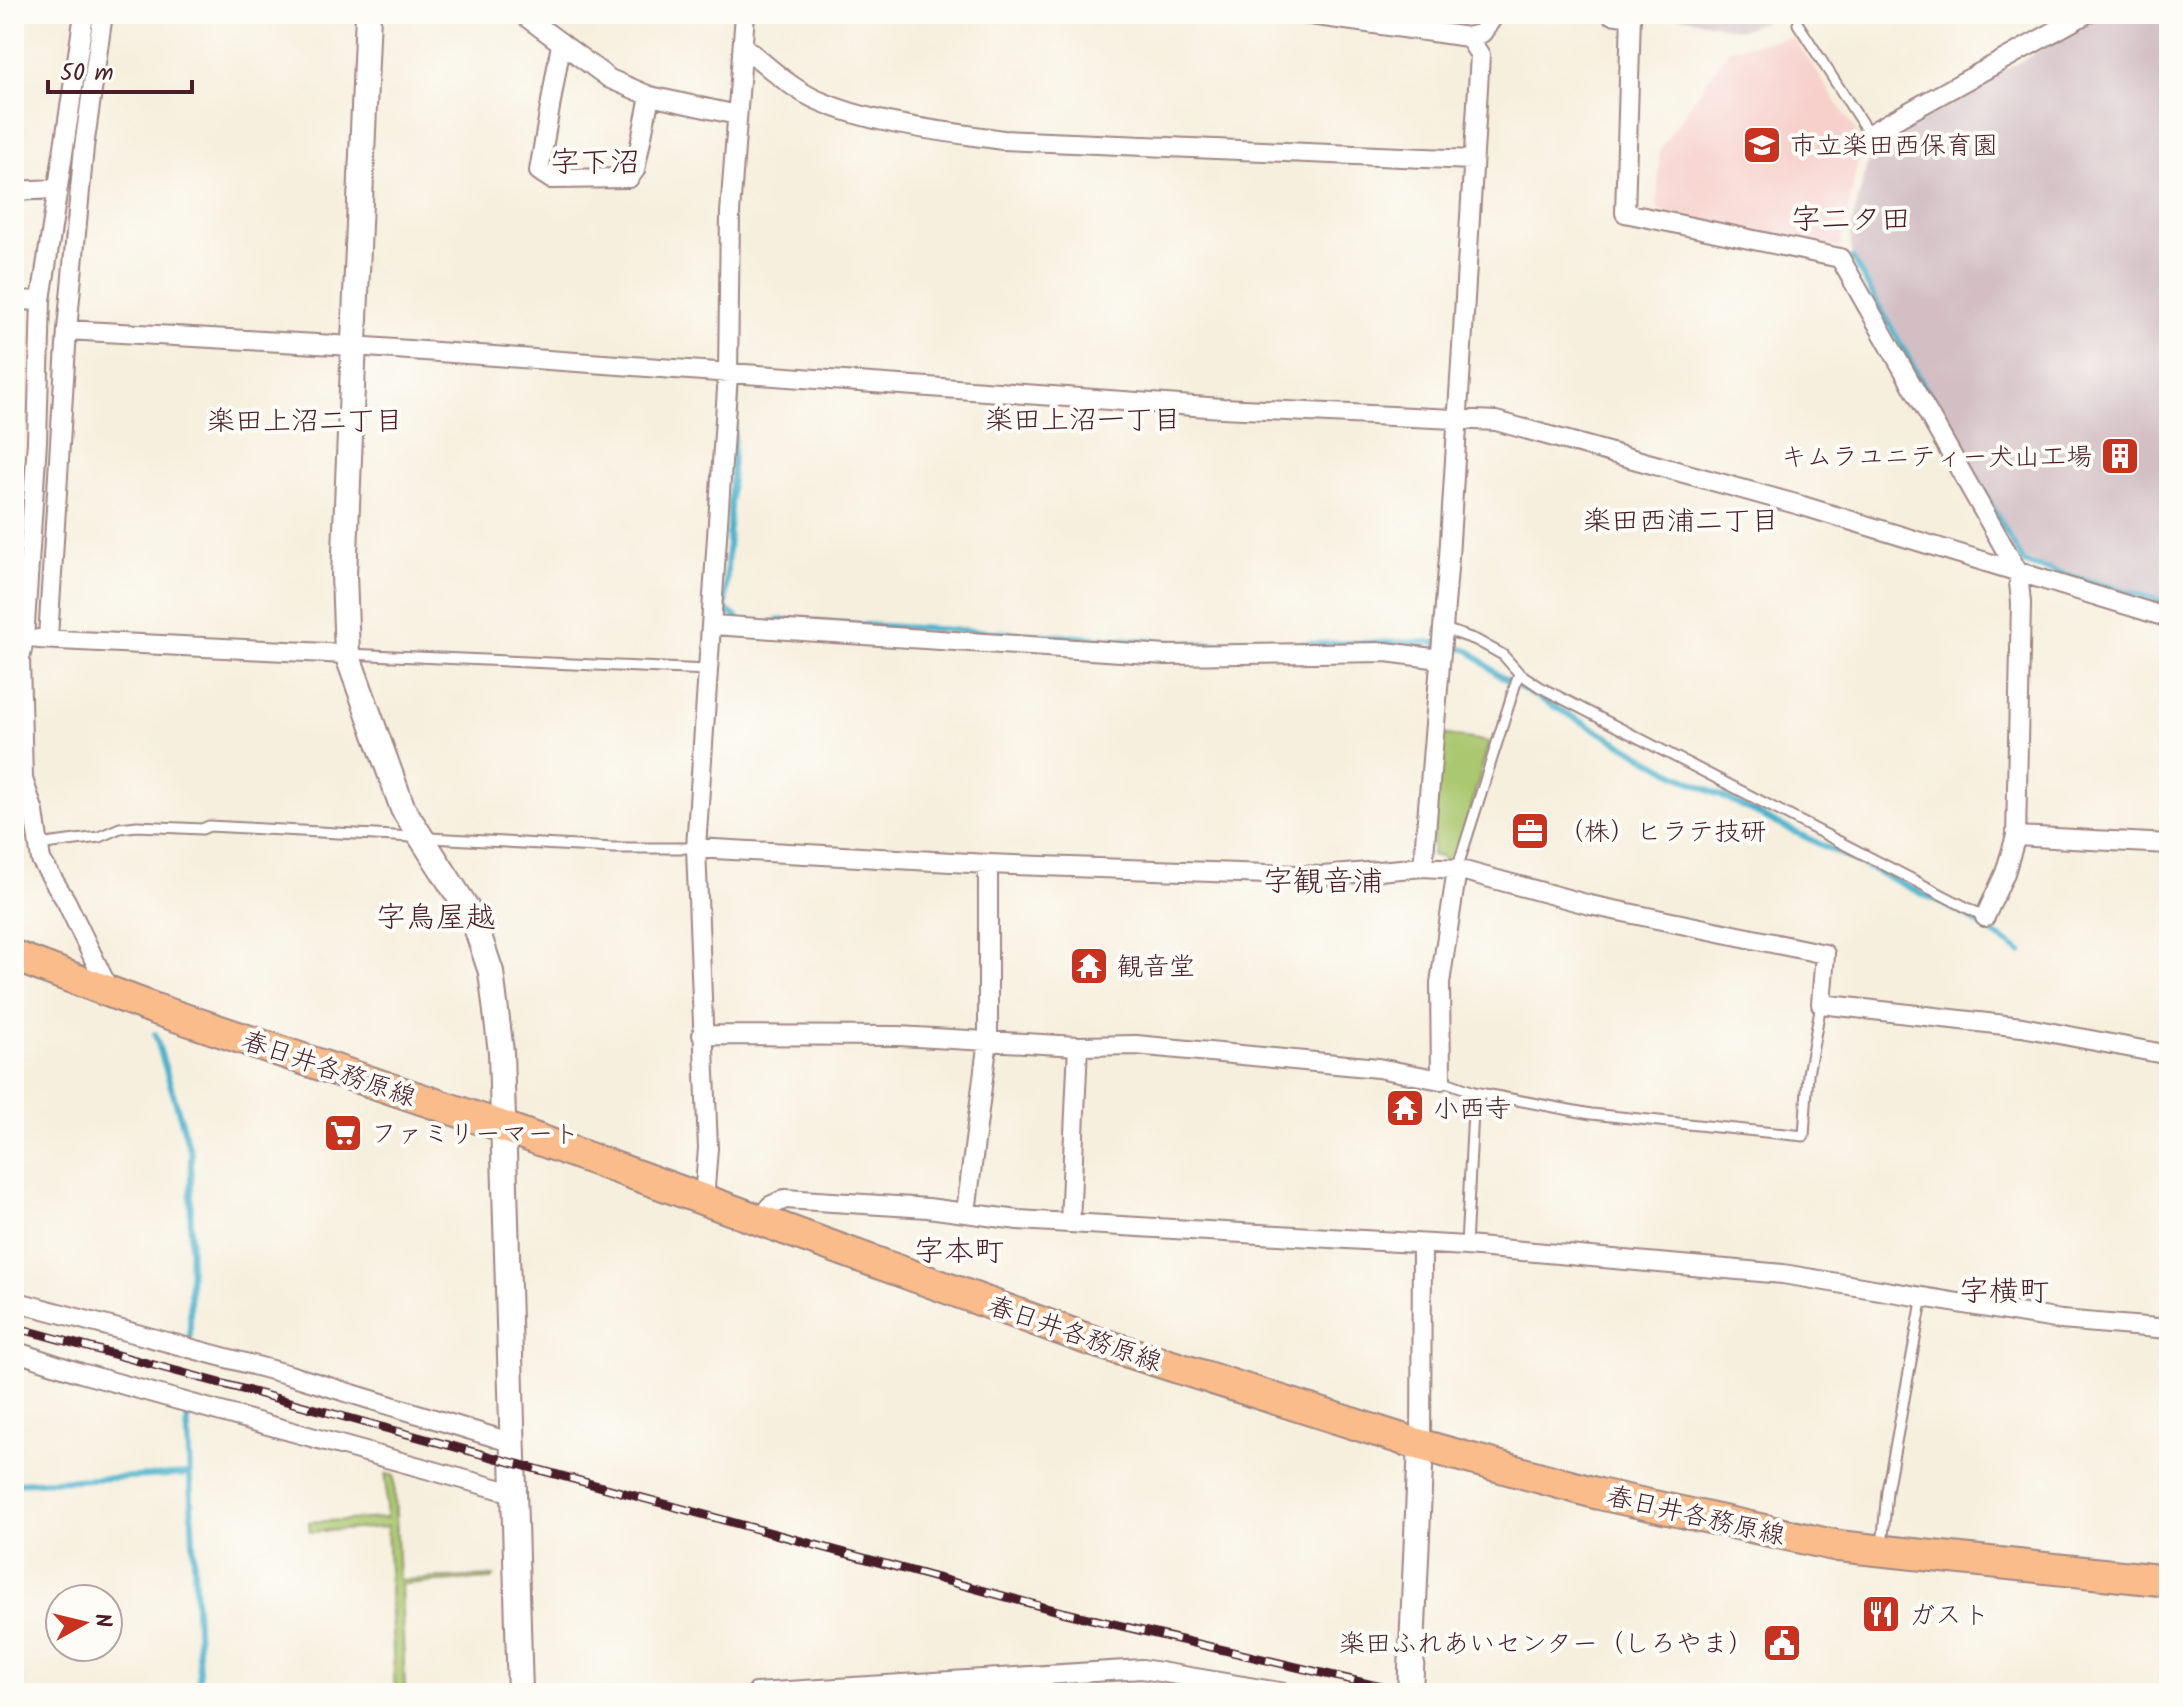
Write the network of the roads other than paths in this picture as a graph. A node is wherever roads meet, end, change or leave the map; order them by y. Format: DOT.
graph roads {
  1 [pos="84,14"];
  2 [pos="103,14"];
  3 [pos="368,14"];
  4 [pos="522,14"];
  5 [pos="745,14"];
  6 [pos="1303,14"];
  7 [pos="1495,14"];
  8 [pos="1611,14"];
  9 [pos="2086,14"];
  10 [pos="1631,16"];
  11 [pos="1798,24"];
  12 [pos="1468,37"];
  13 [pos="561,44"];
  14 [pos="743,46"];
  15 [pos="650,96"];
  16 [pos="737,115"];
  17 [pos="1869,134"];
  18 [pos="1472,160"];
  19 [pos="55,189"];
  20 [pos="14,191"];
  21 [pos="41,300"];
  22 [pos="14,301"];
  23 [pos="67,330"];
  24 [pos="353,346"];
  25 [pos="728,374"];
  26 [pos="1457,421"];
  27 [pos="2018,572"];
  28 [pos="2169,618"];
  29 [pos="713,625"];
  30 [pos="1442,628"];
  31 [pos="48,638"];
  32 [pos="24,640"];
  33 [pos="347,654"];
  34 [pos="17,659"];
  35 [pos="1440,659"];
  36 [pos="708,670"];
  37 [pos="1519,673"];
  38 [pos="2016,836"];
  39 [pos="419,838"];
  40 [pos="2169,844"];
  41 [pos="38,845"];
  42 [pos="696,848"];
  43 [pos="988,864"];
  44 [pos="1423,867"];
  45 [pos="1457,869"];
  46 [pos="1985,917"];
  47 [pos="14,956"];
  48 [pos="109,990"];
  49 [pos="1821,1004"];
  50 [pos="702,1035"];
  51 [pos="988,1039"];
  52 [pos="1078,1046"];
  53 [pos="2169,1055"];
  54 [pos="1441,1080"];
  55 [pos="1474,1092"];
  56 [pos="501,1126"];
  57 [pos="704,1200"];
  58 [pos="966,1212"];
  59 [pos="767,1223"];
  60 [pos="1070,1223"];
  61 [pos="1422,1244"];
  62 [pos="1466,1246"];
  63 [pos="1923,1296"];
  64 [pos="14,1301"];
  65 [pos="2169,1329"];
  66 [pos="14,1351"];
  67 [pos="510,1442"];
  68 [pos="1421,1445"];
  69 [pos="513,1493"];
  70 [pos="1881,1551"];
  71 [pos="2169,1581"];
  72 [pos="520,1693"];
  73 [pos="756,1693"];
  74 [pos="1285,1693"];
  75 [pos="1410,1693"];
  1 -- 19 [label="street"];
  2 -- 23 [label="street"];
  3 -- 24 [label="street"];
  4 -- 13 [label="street"];
  5 -- 14 [label="street"];
  6 -- 12 [label="street"];
  7 -- 12 [label="street"];
  8 -- 10 [label="street"];
  9 -- 17 [label="street"];
  10 -- 27 [label="street"];
  11 -- 17 [label="lane"];
  12 -- 18 [label="street"];
  13 -- 15 [label="street"];
  13 -- 15 [label="street"];
  14 -- 16 [label="street"];
  14 -- 18 [label="street"];
  15 -- 16 [label="street"];
  16 -- 25 [label="street"];
  18 -- 26 [label="street"];
  19 -- 20 [label="street"];
  19 -- 21 [label="street"];
  21 -- 22 [label="street"];
  21 -- 32 [label="street"];
  23 -- 24 [label="street"];
  23 -- 31 [label="street"];
  24 -- 25 [label="street"];
  24 -- 33 [label="street"];
  25 -- 26 [label="street"];
  25 -- 29 [label="street"];
  26 -- 27 [label="street"];
  26 -- 30 [label="street"];
  27 -- 28 [label="street"];
  27 -- 38 [label="street"];
  29 -- 35 [label="street"];
  29 -- 36 [label="street"];
  30 -- 35 [label="street"];
  30 -- 37 [label="lane"];
  31 -- 32 [label="street"];
  31 -- 33 [label="street"];
  32 -- 34 [label="street"];
  33 -- 36 [label="lane"];
  33 -- 39 [label="street"];
  34 -- 41 [label="street"];
  35 -- 44 [label="street"];
  36 -- 42 [label="street"];
  37 -- 45 [label="lane"];
  37 -- 46 [label="lane"];
  38 -- 40 [label="street"];
  38 -- 46 [label="street"];
  39 -- 41 [label="lane"];
  39 -- 42 [label="lane"];
  39 -- 56 [label="street"];
  41 -- 48 [label="street"];
  42 -- 43 [label="street"];
  42 -- 50 [label="street"];
  43 -- 44 [label="street"];
  43 -- 51 [label="street"];
  44 -- 45 [label="street"];
  45 -- 49 [label="street"];
  45 -- 54 [label="street"];
  47 -- 48 [label="main road, 春日井各務原線"];
  48 -- 56 [label="main road, 春日井各務原線"];
  49 -- 53 [label="street"];
  49 -- 55 [label="lane"];
  50 -- 51 [label="street"];
  50 -- 57 [label="street"];
  51 -- 52 [label="street"];
  51 -- 58 [label="street"];
  52 -- 54 [label="street"];
  52 -- 60 [label="street"];
  54 -- 55 [label="lane"];
  55 -- 62 [label="lane"];
  56 -- 57 [label="main road, 春日井各務原線"];
  56 -- 67 [label="street"];
  57 -- 59 [label="main road, 春日井各務原線"];
  58 -- 59 [label="street"];
  58 -- 60 [label="street"];
  59 -- 68 [label="main road, 春日井各務原線"];
  60 -- 61 [label="street"];
  61 -- 62 [label="street"];
  61 -- 68 [label="street"];
  62 -- 63 [label="street"];
  63 -- 65 [label="street"];
  63 -- 70 [label="lane"];
  64 -- 67 [label="street"];
  66 -- 69 [label="street"];
  67 -- 69 [label="street"];
  68 -- 70 [label="main road, 春日井各務原線"];
  68 -- 75 [label="street"];
  69 -- 72 [label="street"];
  70 -- 71 [label="main road, 春日井各務原線"];
  73 -- 74 [label="street"];
}
